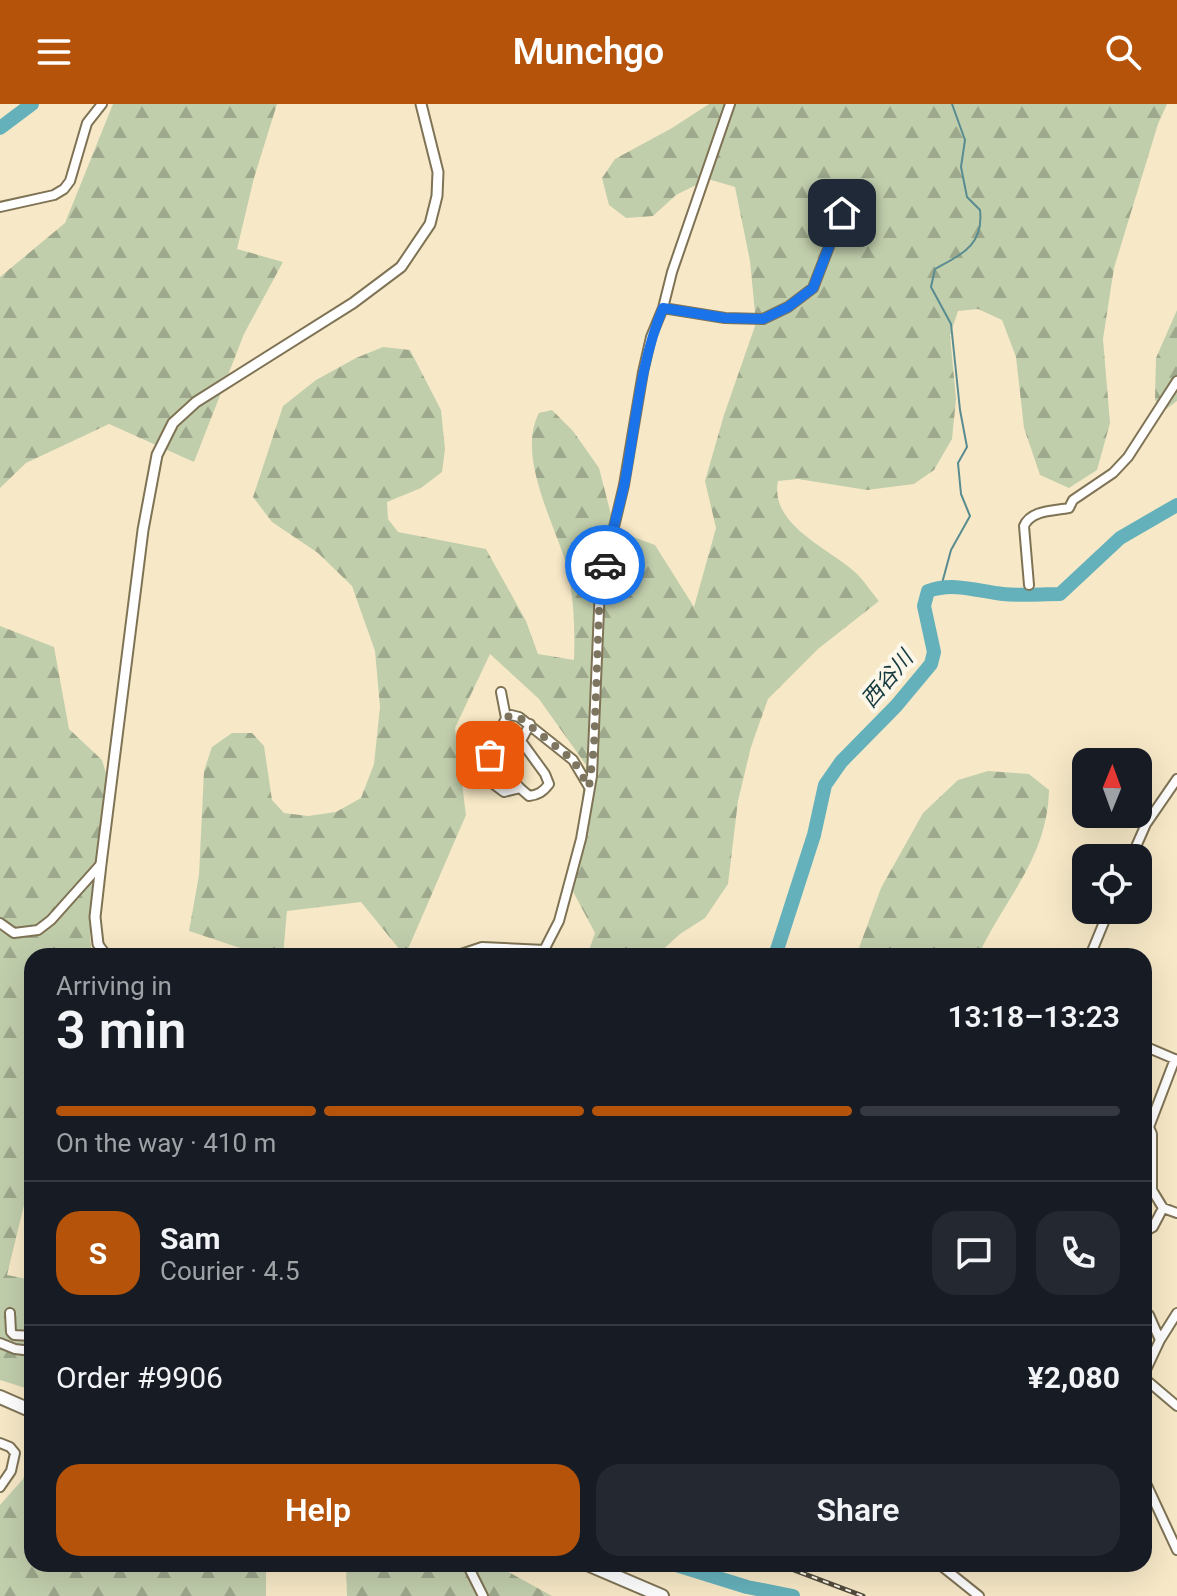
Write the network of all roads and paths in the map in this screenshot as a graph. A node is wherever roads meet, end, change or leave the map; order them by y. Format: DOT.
graph roads {
  1 [pos="102,104"];
  2 [pos="421,104"];
  3 [pos="730,104"];
  4 [pos="0,207"];
  5 [pos="842,213"];
  6 [pos="663,308"];
  7 [pos="1177,381"];
  8 [pos="1029,585"];
  9 [pos="501,692"];
  10 [pos="506,718"];
  11 [pos="530,724"];
  12 [pos="487,760"];
  13 [pos="1177,779"];
  14 [pos="589,787"];
  15 [pos="520,788"];
  16 [pos="1137,844"];
  17 [pos="101,864"];
  18 [pos="0,923"];
  19 [pos="1103,924"];
  20 [pos="98,944"];
  21 [pos="98,948"];
  22 [pos="101,948"];
  23 [pos="546,948"];
  24 [pos="1093,948"];
  25 [pos="1152,1049"];
  26 [pos="1176,1059"];
  27 [pos="1152,1119"];
  28 [pos="1152,1134"];
  29 [pos="1152,1190"];
  30 [pos="1152,1190"];
  31 [pos="1163,1208"];
  32 [pos="1177,1213"];
  33 [pos="1152,1228"];
  34 [pos="10,1313"];
  35 [pos="1177,1313"];
  36 [pos="1152,1322"];
  37 [pos="24,1336"];
  38 [pos="1160,1340"];
  39 [pos="0,1343"];
  40 [pos="24,1350"];
  41 [pos="1152,1358"];
  42 [pos="1152,1383"];
  43 [pos="0,1397"];
  44 [pos="1177,1406"];
  45 [pos="24,1408"];
  46 [pos="0,1443"];
  47 [pos="0,1487"];
  48 [pos="1152,1496"];
  49 [pos="1177,1550"];
  50 [pos="471,1572"];
  51 [pos="606,1572"];
  52 [pos="948,1572"];
  53 [pos="483,1596"];
  54 [pos="662,1596"];
  55 [pos="979,1596"];
  1 -- 4 [label="street"];
  2 -- 17 [label="street"];
  3 -- 6 [label="street"];
  5 -- 6 [label="street"];
  6 -- 14 [label="street"];
  7 -- 8 [label="street"];
  9 -- 10 [label="street"];
  10 -- 11 [label="street"];
  10 -- 12 [label="street"];
  11 -- 14 [label="street"];
  11 -- 15 [label="street"];
  12 -- 15 [label="street"];
  12 -- 15 [label="street"];
  13 -- 16 [label="street"];
  14 -- 23 [label="street"];
  17 -- 18 [label="street"];
  17 -- 20 [label="street"];
  19 -- 24 [label="street"];
  20 -- 21 [label="street"];
  20 -- 22 [label="street"];
  25 -- 26 [label="street"];
  26 -- 27 [label="street"];
  28 -- 29 [label="street"];
  30 -- 31 [label="street"];
  31 -- 32 [label="street"];
  31 -- 33 [label="street"];
  34 -- 37 [label="street"];
  35 -- 38 [label="street"];
  36 -- 38 [label="street"];
  38 -- 41 [label="street"];
  39 -- 40 [label="street"];
  42 -- 44 [label="street"];
  43 -- 45 [label="highway"];
  46 -- 47 [label="street"];
  48 -- 49 [label="street"];
  50 -- 53 [label="street"];
  51 -- 54 [label="highway"];
  52 -- 55 [label="street"];
}
